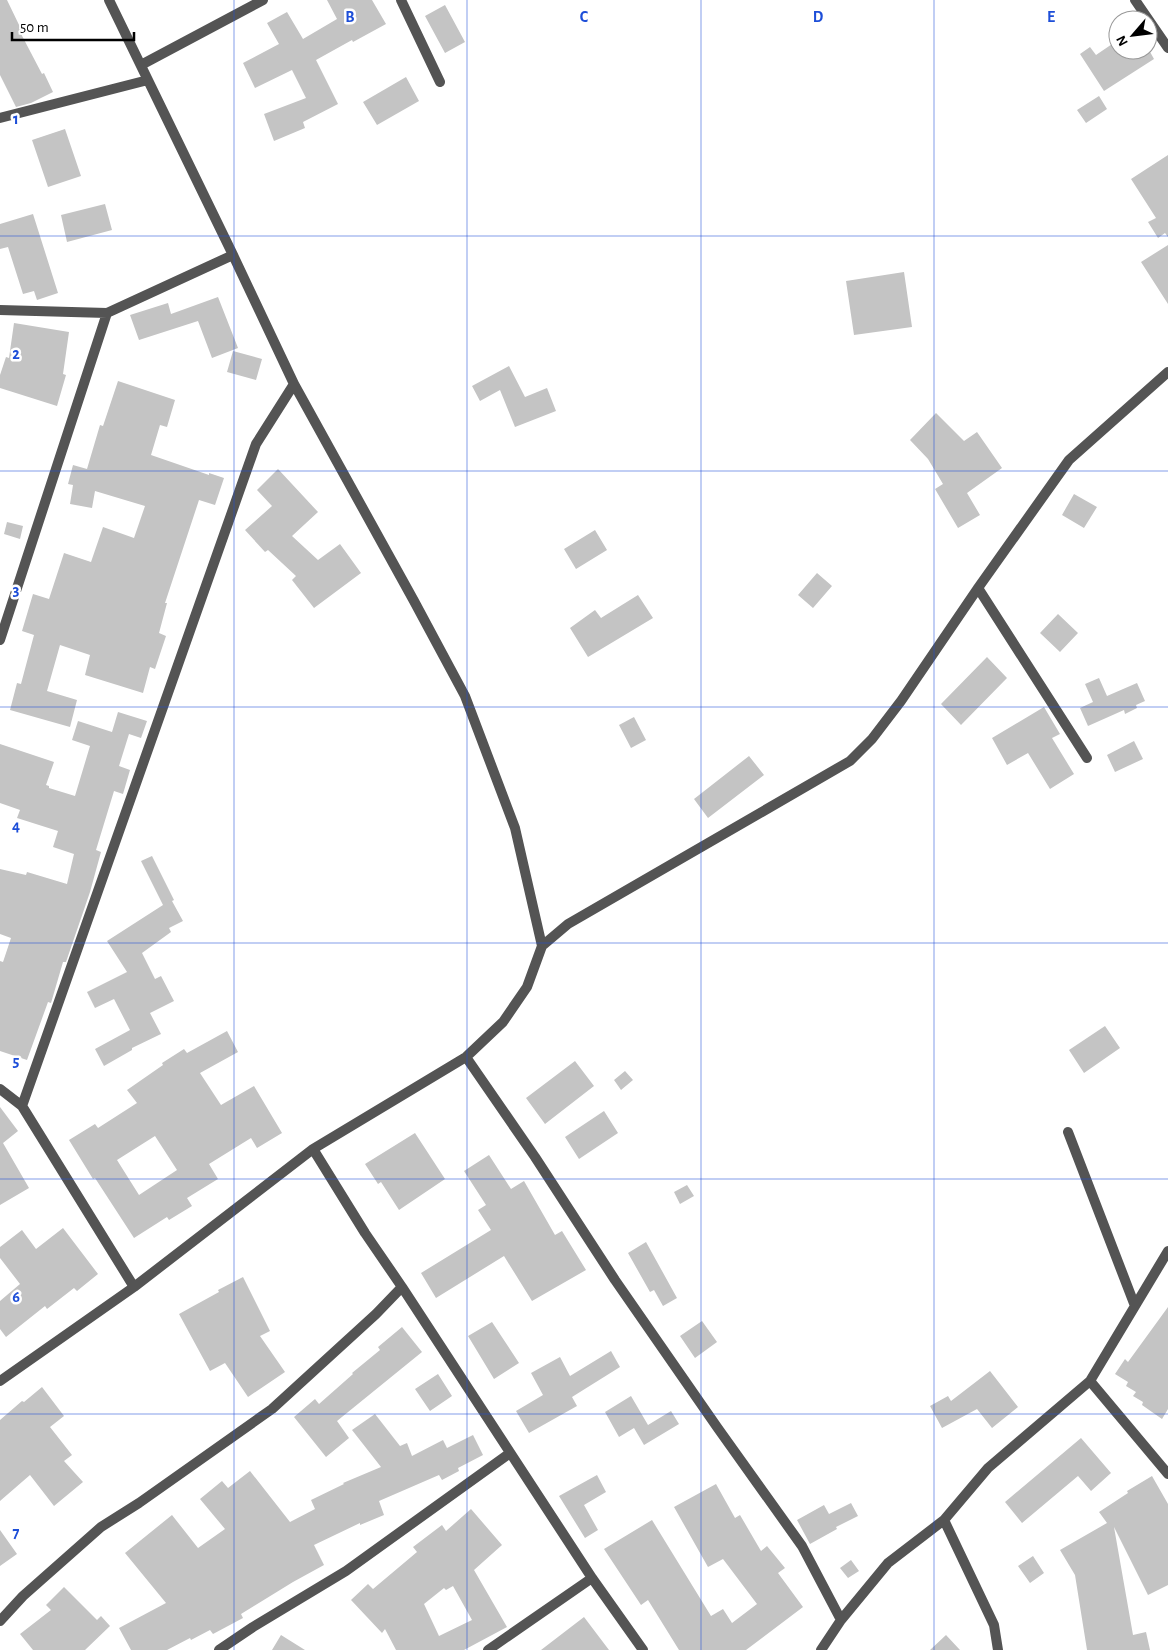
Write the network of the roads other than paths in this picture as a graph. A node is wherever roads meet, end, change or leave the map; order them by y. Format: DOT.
graph roads {
  1 [pos="109,0"];
  2 [pos="263,0"];
  3 [pos="401,0"];
  4 [pos="1135,0"];
  5 [pos="1168,48"];
  6 [pos="141,65"];
  7 [pos="148,80"];
  8 [pos="440,82"];
  9 [pos="0,118"];
  10 [pos="234,255"];
  11 [pos="0,310"];
  12 [pos="106,313"];
  13 [pos="1168,372"];
  14 [pos="294,384"];
  15 [pos="978,588"];
  16 [pos="0,640"];
  17 [pos="1088,758"];
  18 [pos="542,946"];
  19 [pos="466,1057"];
  20 [pos="0,1089"];
  21 [pos="22,1106"];
  22 [pos="1068,1132"];
  23 [pos="313,1149"];
  24 [pos="1168,1251"];
  25 [pos="134,1287"];
  26 [pos="402,1287"];
  27 [pos="1135,1306"];
  28 [pos="0,1380"];
  29 [pos="1090,1382"];
  30 [pos="510,1452"];
  31 [pos="1168,1474"];
  32 [pos="944,1520"];
  33 [pos="592,1578"];
  34 [pos="841,1620"];
  35 [pos="0,1621"];
  36 [pos="219,1650"];
  37 [pos="488,1650"];
  38 [pos="643,1650"];
  39 [pos="821,1650"];
  40 [pos="998,1650"];
  1 -- 6 [label="street"];
  2 -- 6 [label="street"];
  3 -- 8 [label="street"];
  4 -- 5 [label="street"];
  6 -- 7 [label="street"];
  7 -- 9 [label="street"];
  7 -- 10 [label="street"];
  10 -- 12 [label="street"];
  10 -- 14 [label="street"];
  11 -- 12 [label="street"];
  12 -- 16 [label="street"];
  13 -- 15 [label="street"];
  14 -- 18 [label="street"];
  14 -- 21 [label="street"];
  15 -- 17 [label="street"];
  15 -- 18 [label="street"];
  18 -- 19 [label="street"];
  19 -- 23 [label="street"];
  19 -- 34 [label="street"];
  20 -- 21 [label="street"];
  21 -- 25 [label="street"];
  22 -- 27 [label="street"];
  23 -- 25 [label="street"];
  23 -- 26 [label="street"];
  24 -- 27 [label="street"];
  25 -- 28 [label="street"];
  26 -- 30 [label="street"];
  26 -- 35 [label="street"];
  27 -- 29 [label="street"];
  29 -- 31 [label="street"];
  29 -- 32 [label="street"];
  30 -- 33 [label="street"];
  30 -- 36 [label="street"];
  32 -- 34 [label="street"];
  32 -- 40 [label="street"];
  33 -- 37 [label="street"];
  33 -- 38 [label="street"];
  34 -- 39 [label="street"];
}
